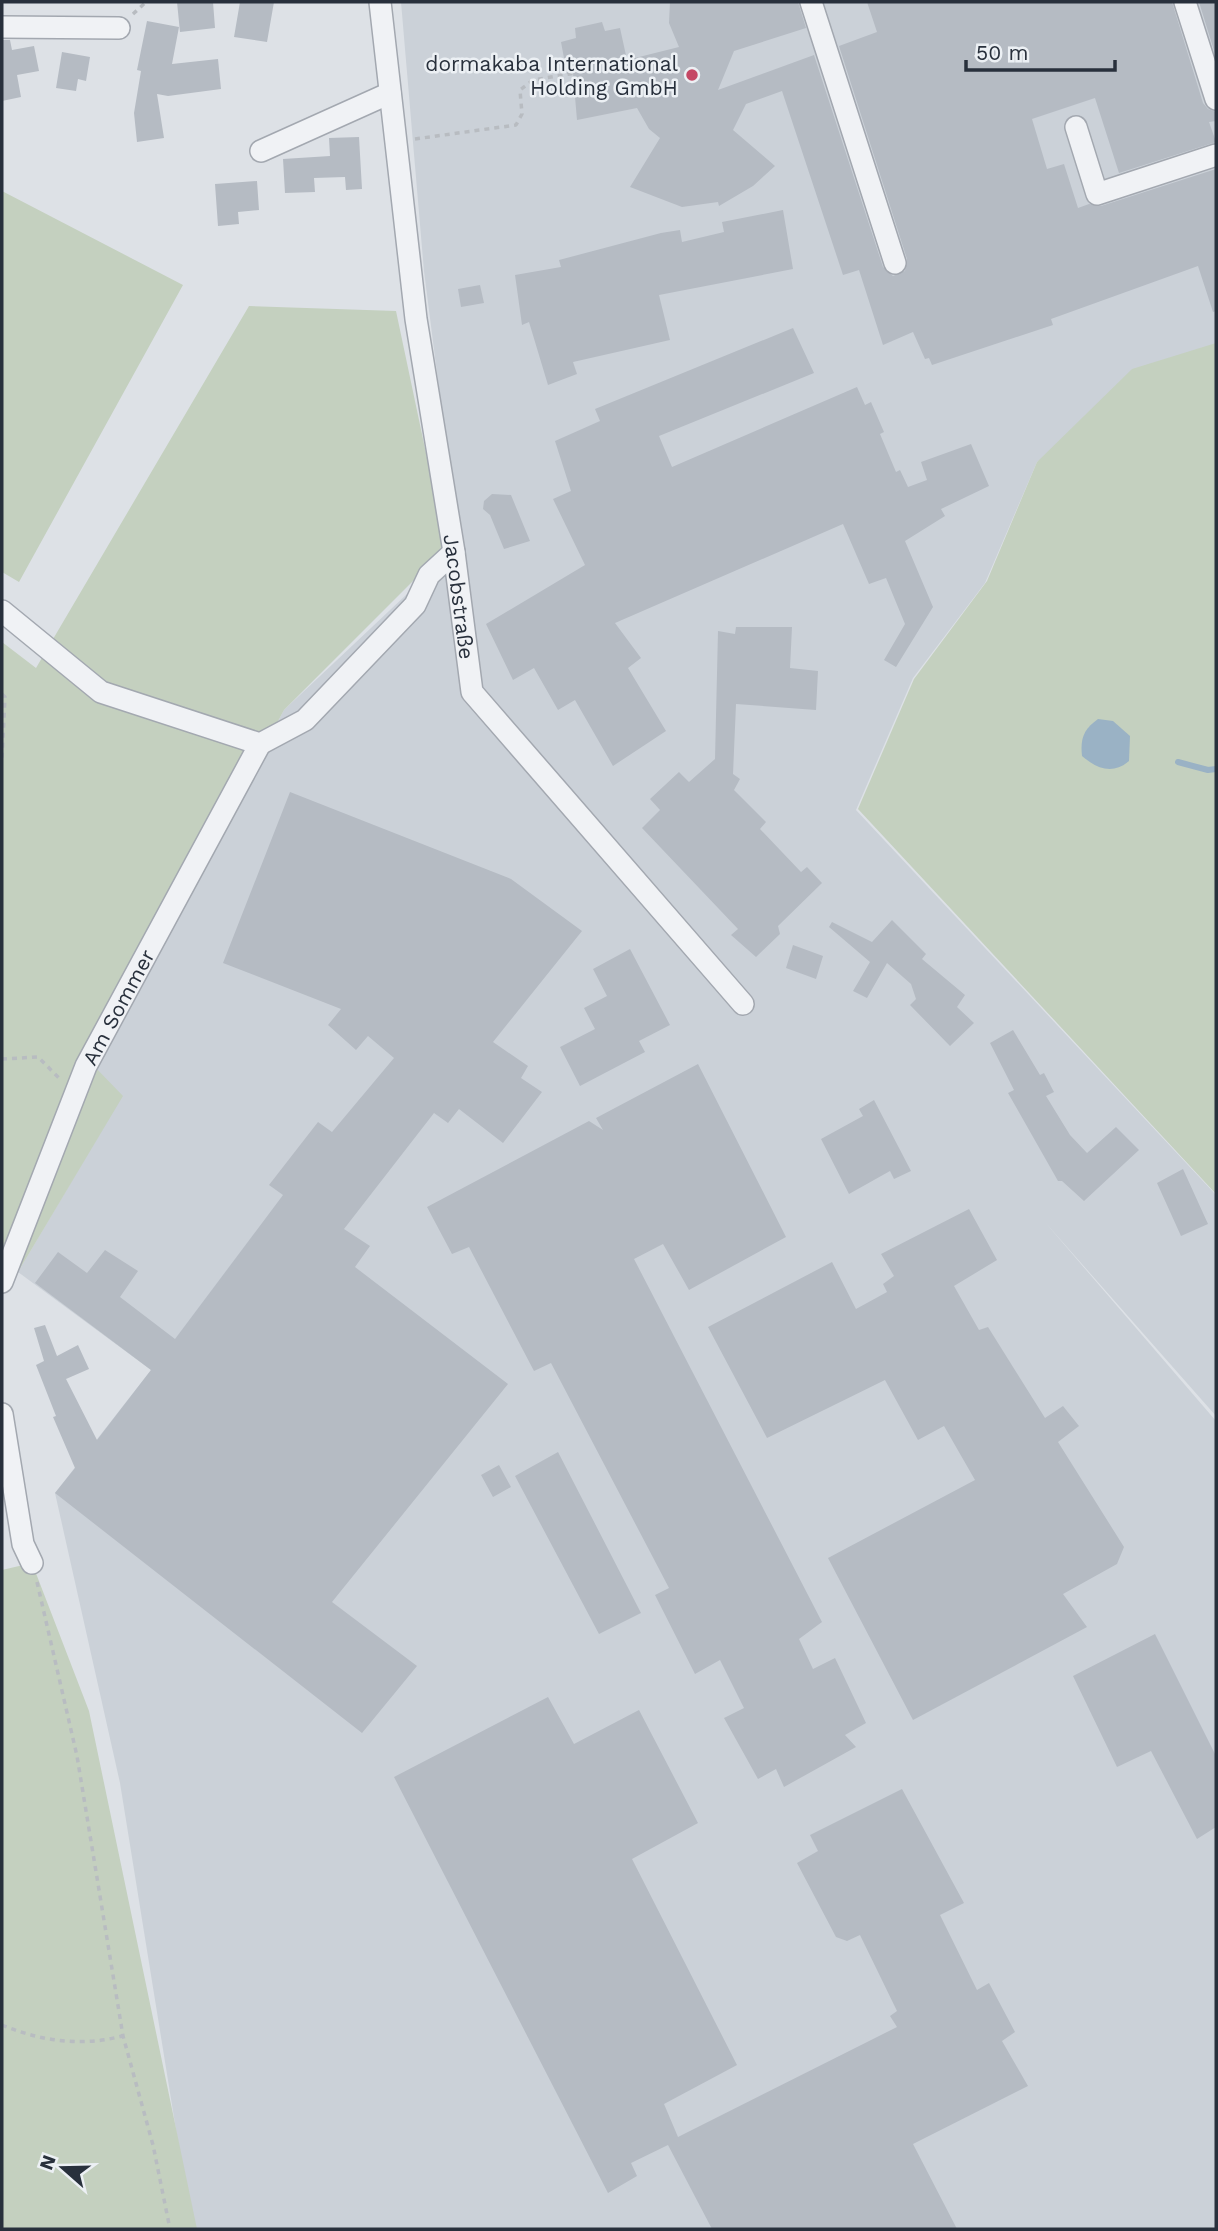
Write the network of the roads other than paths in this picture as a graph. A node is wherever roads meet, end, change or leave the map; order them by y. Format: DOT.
graph roads {
  1 [pos="380,2"];
  2 [pos="811,2"];
  3 [pos="1185,2"];
  4 [pos="2,27"];
  5 [pos="118,27"];
  6 [pos="390,93"];
  7 [pos="1216,99"];
  8 [pos="1076,127"];
  9 [pos="261,151"];
  10 [pos="1216,155"];
  11 [pos="895,263"];
  12 [pos="454,552"];
  13 [pos="2,611"];
  14 [pos="260,744"];
  15 [pos="743,1004"];
  16 [pos="2,1282"];
  17 [pos="2,1414"];
  18 [pos="32,1563"];
  1 -- 6 [label="street, Jacobstraße"];
  2 -- 11 [label="street"];
  3 -- 7 [label="street"];
  4 -- 5 [label="street"];
  6 -- 9 [label="street"];
  6 -- 12 [label="street, Jacobstraße"];
  8 -- 10 [label="street"];
  12 -- 14 [label="street"];
  12 -- 15 [label="street, Jacobstraße"];
  13 -- 14 [label="street"];
  14 -- 16 [label="street, Am Sommer"];
  17 -- 18 [label="street"];
}
